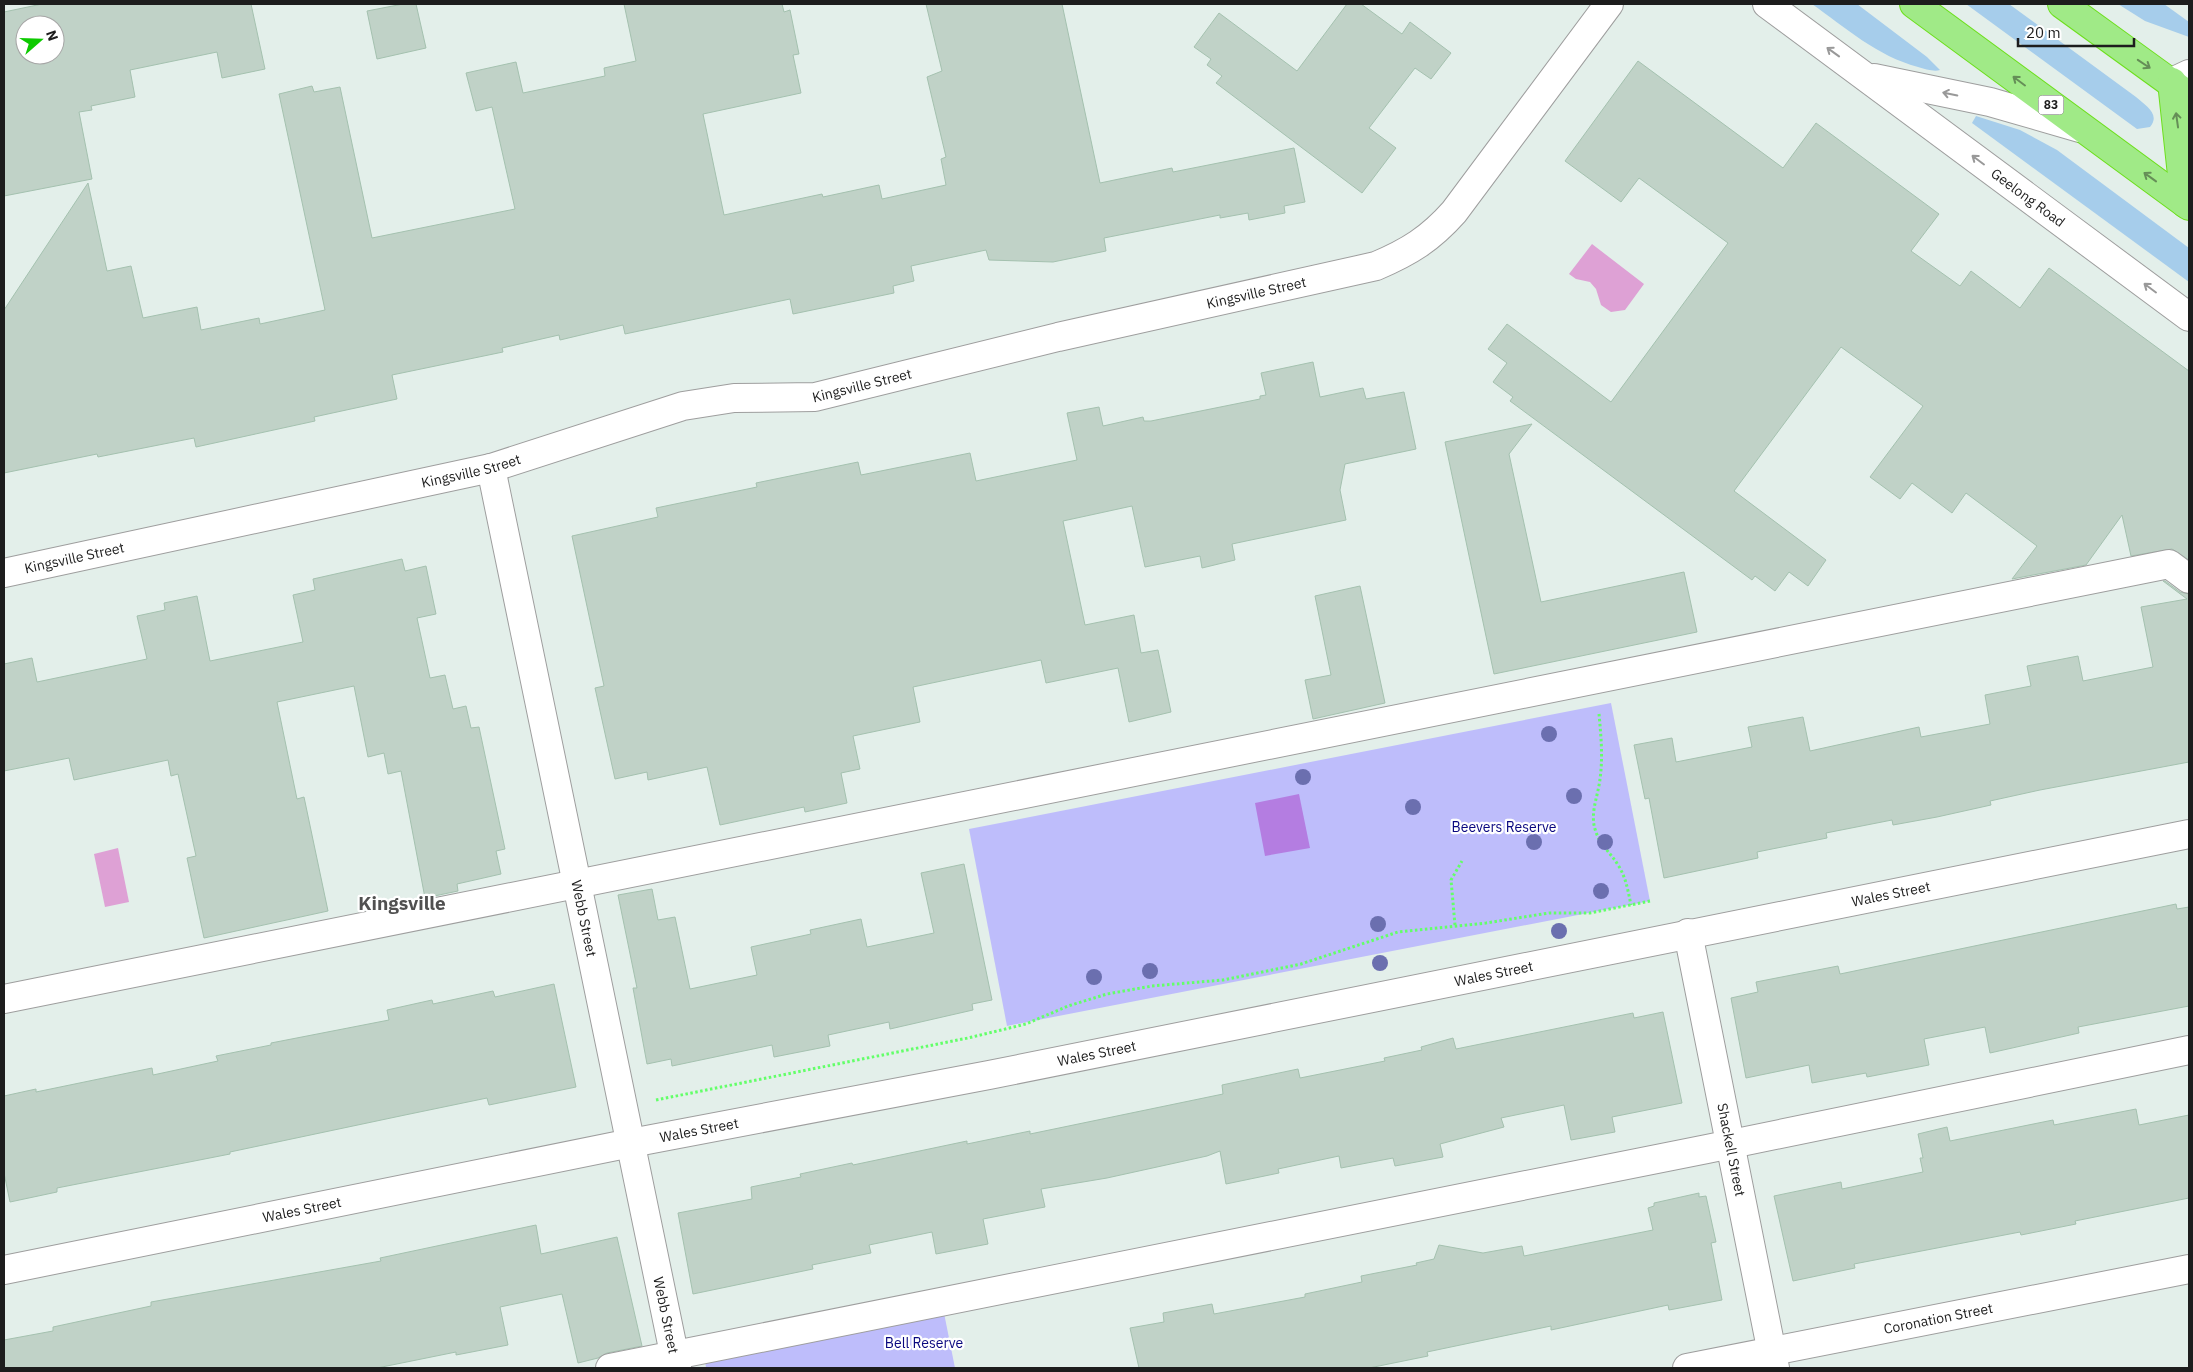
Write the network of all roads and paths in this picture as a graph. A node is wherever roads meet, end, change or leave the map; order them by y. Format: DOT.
graph roads {
  1 [pos="1608,4"];
  2 [pos="1767,4"];
  3 [pos="1914,4"];
  4 [pos="2062,4"];
  5 [pos="1868,76"];
  6 [pos="2183,84"];
  7 [pos="2082,128"];
  8 [pos="2187,205"];
  9 [pos="2189,317"];
  10 [pos="491,468"];
  11 [pos="4,573"];
  12 [pos="2189,579"];
  13 [pos="1595,678"];
  14 [pos="2189,834"];
  15 [pos="1462,861"];
  16 [pos="578,886"];
  17 [pos="1650,901"];
  18 [pos="1631,905"];
  19 [pos="1455,925"];
  20 [pos="1688,933"];
  21 [pos="4,999"];
  22 [pos="2189,1050"];
  23 [pos="656,1100"];
  24 [pos="631,1143"];
  25 [pos="1731,1144"];
  26 [pos="2189,1268"];
  27 [pos="4,1270"];
  28 [pos="1773,1360"];
  29 [pos="676,1362"];
  30 [pos="610,1368"];
  31 [pos="1687,1368"];
  1 -- 10 [label="street, Kingsville Street"];
  5 -- 2 [label="street, Geelong Road, one-way"];
  7 -- 3 [label="highway, Geelong Road / 83, one-way"];
  4 -- 6 [label="highway, one-way"];
  7 -- 5 [label="street, Geelong Road, one-way"];
  9 -- 5 [label="street, Geelong Road, one-way"];
  8 -- 6 [label="highway, one-way"];
  8 -- 7 [label="highway, Geelong Road / 83, one-way"];
  10 -- 11 [label="street, Kingsville Street"];
  10 -- 16 [label="street, Webb Street"];
  12 -- 13 [label="street"];
  13 -- 16 [label="street"];
  13 -- 18 [label="path"];
  14 -- 20 [label="street, Wales Street"];
  15 -- 19 [label="path"];
  16 -- 21 [label="street"];
  16 -- 24 [label="street, Webb Street"];
  17 -- 18 [label="path"];
  18 -- 19 [label="path"];
  19 -- 23 [label="path"];
  20 -- 24 [label="street, Wales Street"];
  20 -- 25 [label="street, Shackell Street"];
  22 -- 25 [label="street"];
  24 -- 27 [label="street, Wales Street"];
  24 -- 29 [label="street, Webb Street"];
  25 -- 28 [label="street, Shackell Street"];
  25 -- 29 [label="street"];
  26 -- 28 [label="street, Coronation Street"];
  28 -- 31 [label="street, Coronation Street"];
  29 -- 30 [label="street"];
}
